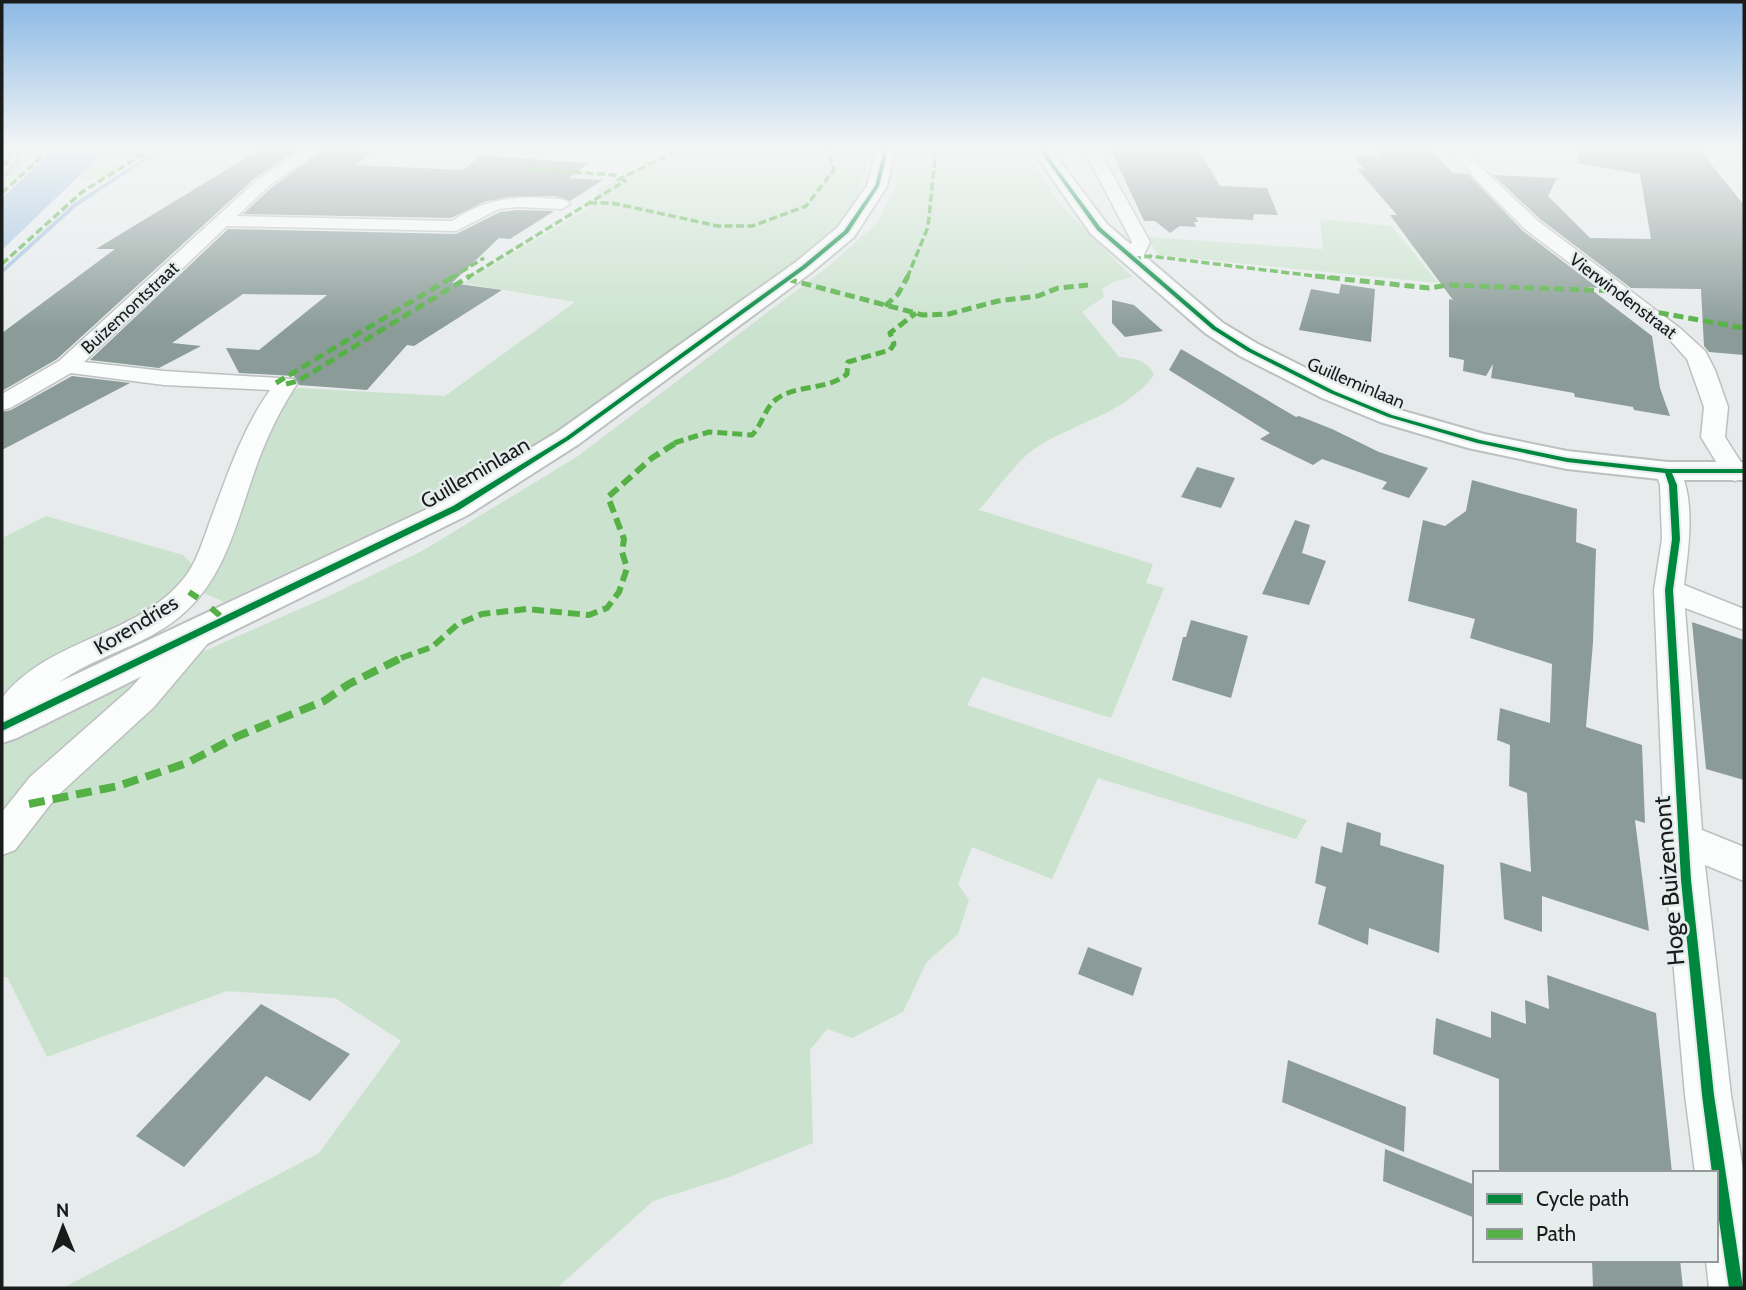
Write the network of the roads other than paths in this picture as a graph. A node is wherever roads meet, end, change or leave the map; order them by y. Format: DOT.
graph roads {
  1 [pos="235,208"];
  2 [pos="481,208"];
  3 [pos="862,208"];
  4 [pos="1084,208"];
  5 [pos="1123,208"];
  6 [pos="1510,208"];
  7 [pos="221,221"];
  8 [pos="1133,259"];
  9 [pos="67,366"];
  10 [pos="2,403"];
  11 [pos="1668,471"];
  12 [pos="1739,472"];
  13 [pos="1669,590"];
  14 [pos="1744,620"];
  15 [pos="198,634"];
  16 [pos="2,724"];
  17 [pos="2,839"];
  18 [pos="1684,840"];
  19 [pos="1744,864"];
  20 [pos="1736,1288"];
  1 -- 7 [label="street, Buizemontstraat"];
  2 -- 7 [label="street"];
  3 -- 15 [label="main road, Guilleminlaan"];
  4 -- 8 [label="main road, Guilleminlaan"];
  5 -- 8 [label="street"];
  6 -- 12 [label="street, Vierwindenstraat"];
  7 -- 9 [label="street, Buizemontstraat"];
  8 -- 11 [label="main road, Guilleminlaan"];
  9 -- 10 [label="street, Buizemontstraat"];
  9 -- 16 [label="street, Korendries"];
  11 -- 12 [label="main road, Guilleminlaan"];
  11 -- 13 [label="street, Hoge Buizemont"];
  13 -- 14 [label="street"];
  13 -- 18 [label="street, Hoge Buizemont"];
  15 -- 16 [label="main road, Guilleminlaan"];
  15 -- 17 [label="street, Korendries"];
  18 -- 19 [label="street"];
  18 -- 20 [label="street, Hoge Buizemont"];
}
